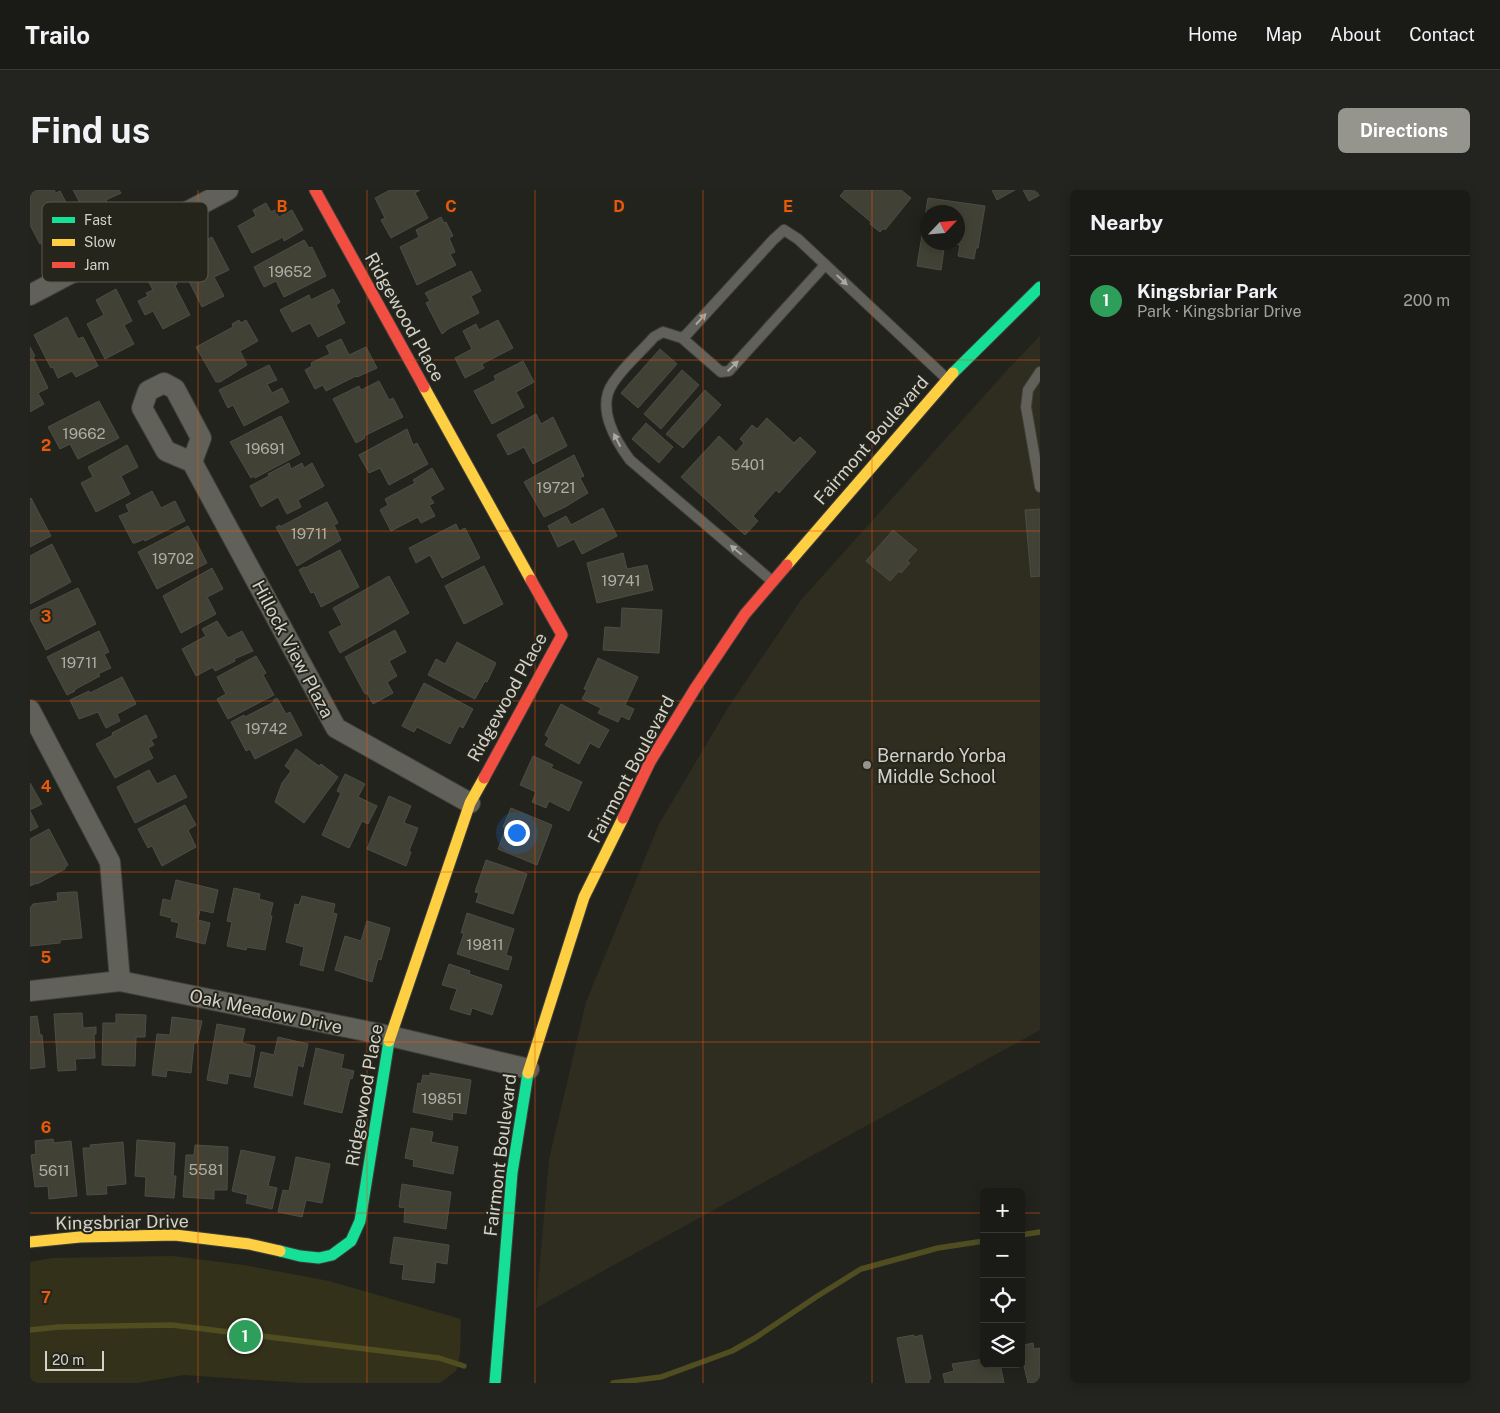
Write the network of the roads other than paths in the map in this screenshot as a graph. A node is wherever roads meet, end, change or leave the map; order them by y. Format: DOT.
graph roads {
  1 [pos="228,190"];
  2 [pos="315,190"];
  3 [pos="205,202"];
  4 [pos="826,265"];
  5 [pos="53,282"];
  6 [pos="1040,287"];
  7 [pos="30,294"];
  8 [pos="682,338"];
  9 [pos="1040,372"];
  10 [pos="947,380"];
  11 [pos="192,462"];
  12 [pos="1040,487"];
  13 [pos="773,581"];
  14 [pos="30,710"];
  15 [pos="470,803"];
  16 [pos="120,981"];
  17 [pos="30,991"];
  18 [pos="390,1036"];
  19 [pos="529,1069"];
  20 [pos="30,1242"];
  21 [pos="332,1255"];
  22 [pos="495,1383"];
  1 -- 3 [label="street"];
  2 -- 15 [label="street, Ridgewood Place"];
  8 -- 4 [label="lane, one-way"];
  8 -- 4 [label="lane, one-way"];
  4 -- 10 [label="lane, one-way"];
  5 -- 7 [label="street"];
  6 -- 10 [label="street, Fairmont Boulevard"];
  13 -- 8 [label="lane, one-way"];
  9 -- 12 [label="lane"];
  10 -- 13 [label="street, Fairmont Boulevard"];
  11 -- 15 [label="street, Hillock View Plaza"];
  13 -- 19 [label="street, Fairmont Boulevard"];
  14 -- 16 [label="street"];
  15 -- 18 [label="street, Ridgewood Place"];
  16 -- 17 [label="street, Oak Meadow Drive"];
  16 -- 18 [label="street, Oak Meadow Drive"];
  18 -- 19 [label="street, Oak Meadow Drive"];
  18 -- 21 [label="street, Ridgewood Place"];
  19 -- 22 [label="street, Fairmont Boulevard"];
  20 -- 21 [label="street, Kingsbriar Drive"];
}
